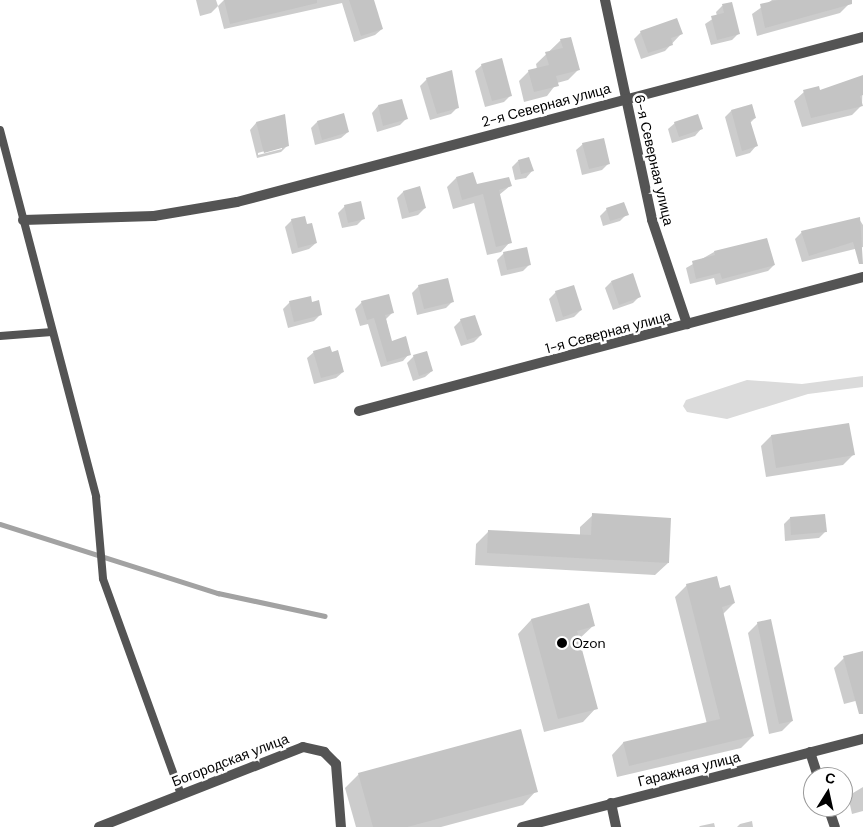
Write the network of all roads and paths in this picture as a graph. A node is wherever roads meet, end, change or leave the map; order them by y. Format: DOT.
graph roads {
  1 [pos="605,0"];
  2 [pos="863,37"];
  3 [pos="624,99"];
  4 [pos="0,130"];
  5 [pos="3,156"];
  6 [pos="23,220"];
  7 [pos="863,277"];
  8 [pos="687,324"];
  9 [pos="52,332"];
  10 [pos="0,336"];
  11 [pos="359,411"];
  12 [pos="863,739"];
  13 [pos="810,752"];
  14 [pos="815,767"];
  15 [pos="181,794"];
  16 [pos="611,803"];
  17 [pos="99,827"];
  18 [pos="341,827"];
  19 [pos="522,827"];
  20 [pos="616,827"];
  1 -- 3 [label="street, 6-я Северная улица"];
  2 -- 3 [label="street, 2-я Северная улица"];
  3 -- 6 [label="street, 2-я Северная улица"];
  3 -- 8 [label="street, 6-я Северная улица"];
  4 -- 5 [label="lane"];
  5 -- 6 [label="lane"];
  6 -- 9 [label="lane"];
  7 -- 8 [label="street, 1-я Северная улица"];
  8 -- 11 [label="street, 1-я Северная улица"];
  9 -- 10 [label="lane"];
  9 -- 15 [label="lane"];
  12 -- 13 [label="street, Гаражная улица"];
  13 -- 14 [label="street"];
  13 -- 16 [label="street, Гаражная улица"];
  15 -- 17 [label="street, Богородская улица"];
  15 -- 18 [label="street, Богородская улица"];
  16 -- 19 [label="street, Гаражная улица"];
  16 -- 20 [label="street"];
}
